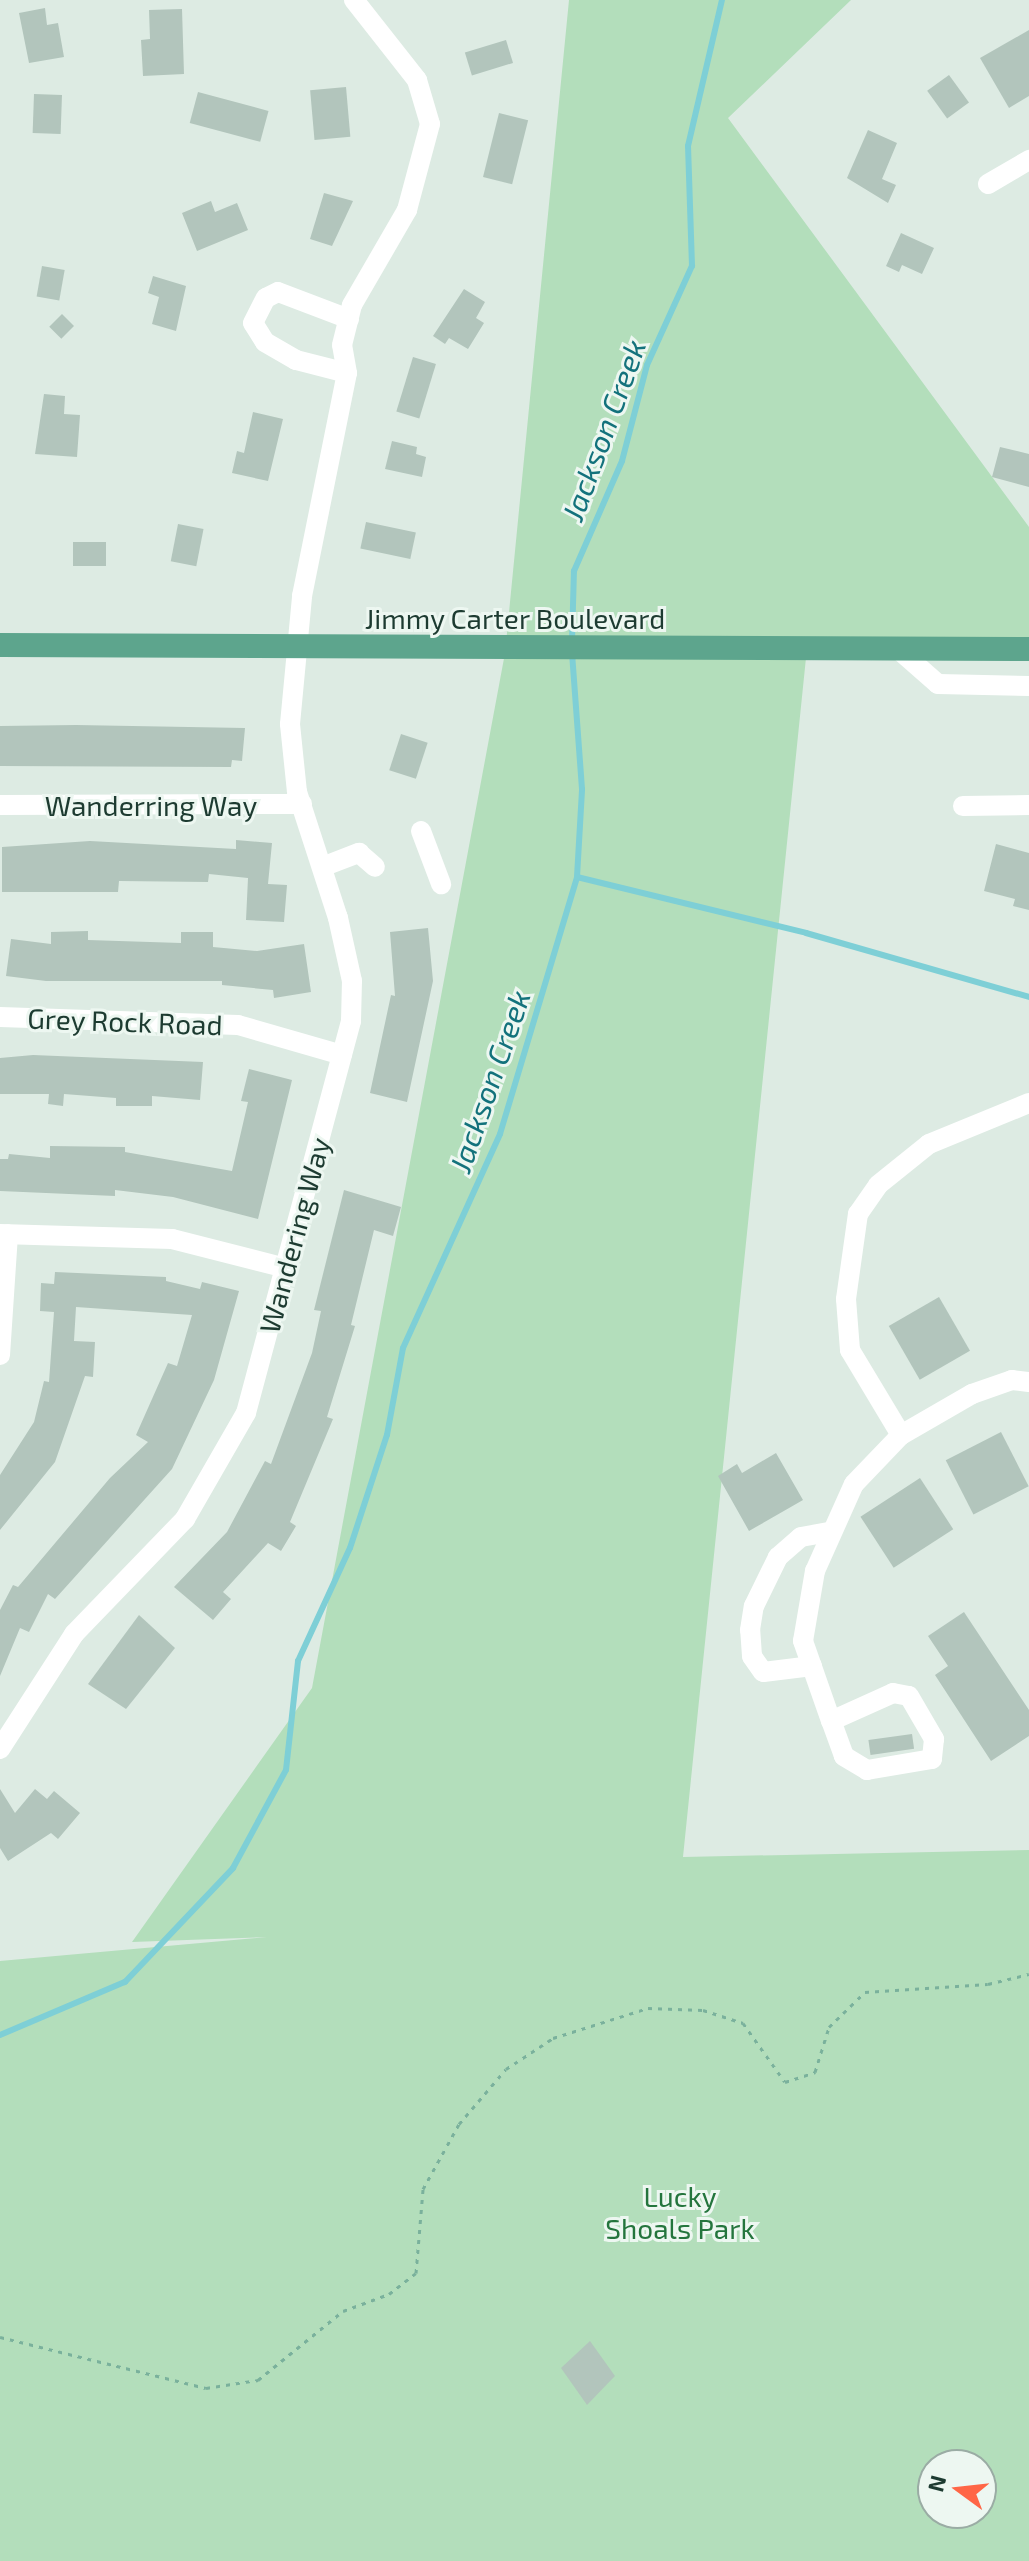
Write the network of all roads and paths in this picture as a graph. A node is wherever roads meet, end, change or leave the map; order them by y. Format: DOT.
graph roads {
  1 [pos="354,0"];
  2 [pos="1029,160"];
  3 [pos="988,184"];
  4 [pos="349,319"];
  5 [pos="347,373"];
  6 [pos="0,645"];
  7 [pos="297,648"];
  8 [pos="898,649"];
  9 [pos="1029,649"];
  10 [pos="1029,686"];
  11 [pos="302,804"];
  12 [pos="0,805"];
  13 [pos="1029,805"];
  14 [pos="963,806"];
  15 [pos="421,831"];
  16 [pos="322,867"];
  17 [pos="375,867"];
  18 [pos="441,884"];
  19 [pos="0,1017"];
  20 [pos="342,1055"];
  21 [pos="1029,1103"];
  22 [pos="4,1234"];
  23 [pos="286,1268"];
  24 [pos="0,1355"];
  25 [pos="1029,1382"];
  26 [pos="901,1435"];
  27 [pos="830,1532"];
  28 [pos="812,1666"];
  29 [pos="831,1721"];
  30 [pos="0,1749"];
  31 [pos="1029,1974"];
  32 [pos="0,2337"];
  1 -- 4 [label="street"];
  2 -- 3 [label="street"];
  4 -- 5 [label="street, Wandering Way"];
  4 -- 5 [label="street"];
  5 -- 7 [label="street, Wandering Way"];
  6 -- 7 [label="main road, Jimmy Carter Boulevard"];
  7 -- 8 [label="main road, Jimmy Carter Boulevard"];
  7 -- 11 [label="street, Wandering Way"];
  8 -- 9 [label="main road, Jimmy Carter Boulevard"];
  8 -- 10 [label="street"];
  11 -- 12 [label="street, Wanderring Way"];
  11 -- 16 [label="street, Wandering Way"];
  13 -- 14 [label="street"];
  15 -- 18 [label="street"];
  16 -- 17 [label="street"];
  16 -- 20 [label="street, Wandering Way"];
  19 -- 20 [label="street, Grey Rock Road"];
  20 -- 23 [label="street, Wandering Way"];
  21 -- 26 [label="street"];
  22 -- 23 [label="street"];
  22 -- 24 [label="street"];
  23 -- 30 [label="street, Wandering Way"];
  25 -- 26 [label="street"];
  26 -- 27 [label="street"];
  27 -- 28 [label="street"];
  27 -- 28 [label="street"];
  28 -- 29 [label="street"];
  29 -- 29 [label="street"];
  31 -- 32 [label="path"];
}
